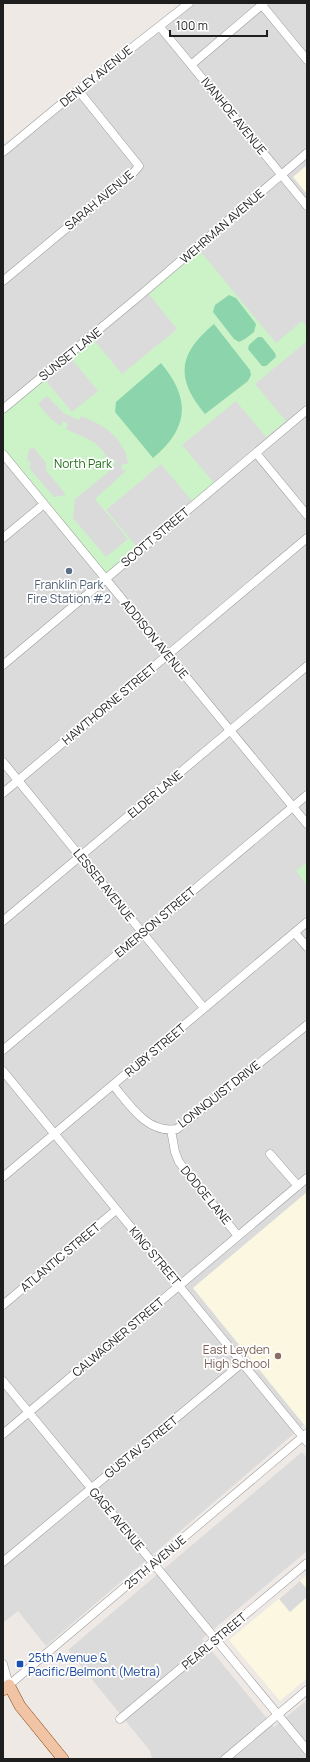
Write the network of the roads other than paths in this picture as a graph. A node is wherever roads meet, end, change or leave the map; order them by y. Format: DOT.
graph roads {
  1 [pos="189,3"];
  2 [pos="263,4"];
  3 [pos="160,27"];
  4 [pos="307,60"];
  5 [pos="191,65"];
  6 [pos="78,90"];
  7 [pos="4,151"];
  8 [pos="307,153"];
  9 [pos="282,175"];
  10 [pos="307,206"];
  11 [pos="3,281"];
  12 [pos="137,298"];
  13 [pos="3,409"];
  14 [pos="307,410"];
  15 [pos="256,453"];
  16 [pos="3,454"];
  17 [pos="44,504"];
  18 [pos="307,515"];
  19 [pos="3,538"];
  20 [pos="307,538"];
  21 [pos="106,579"];
  22 [pos="168,655"];
  23 [pos="3,665"];
  24 [pos="307,666"];
  25 [pos="231,730"];
  26 [pos="3,762"];
  27 [pos="18,780"];
  28 [pos="3,792"];
  29 [pos="307,795"];
  30 [pos="293,807"];
  31 [pos="307,824"];
  32 [pos="81,856"];
  33 [pos="3,921"];
  34 [pos="307,922"];
  35 [pos="143,932"];
  36 [pos="295,933"];
  37 [pos="307,947"];
  38 [pos="204,1008"];
  39 [pos="307,1025"];
  40 [pos="3,1050"];
  41 [pos="3,1071"];
  42 [pos="113,1085"];
  43 [pos="171,1130"];
  44 [pos="54,1134"];
  45 [pos="270,1154"];
  46 [pos="3,1177"];
  47 [pos="307,1178"];
  48 [pos="298,1186"];
  49 [pos="116,1210"];
  50 [pos="238,1236"];
  51 [pos="179,1286"];
  52 [pos="3,1305"];
  53 [pos="242,1364"];
  54 [pos="3,1381"];
  55 [pos="28,1412"];
  56 [pos="3,1434"];
  57 [pos="306,1437"];
  58 [pos="91,1488"];
  59 [pos="3,1562"];
  60 [pos="153,1563"];
  61 [pos="307,1563"];
  62 [pos="216,1639"];
  63 [pos="3,1664"];
  64 [pos="6,1688"];
  65 [pos="307,1690"];
  66 [pos="278,1714"];
  67 [pos="120,1720"];
  68 [pos="307,1750"];
  69 [pos="63,1759"];
  70 [pos="224,1759"];
  1 -- 3 [label="street, DENLEY AVENUE"];
  2 -- 4 [label="street"];
  2 -- 5 [label="street"];
  3 -- 5 [label="street, IVANHOE AVENUE"];
  3 -- 6 [label="street, DENLEY AVENUE"];
  5 -- 9 [label="street, IVANHOE AVENUE"];
  6 -- 7 [label="street, DENLEY AVENUE"];
  6 -- 11 [label="street, SARAH AVENUE"];
  8 -- 9 [label="street, WEHRMAN AVENUE"];
  9 -- 10 [label="street, IVANHOE AVENUE"];
  9 -- 12 [label="street, WEHRMAN AVENUE"];
  12 -- 13 [label="street, SUNSET LANE"];
  14 -- 15 [label="street, SCOTT STREET"];
  15 -- 18 [label="street"];
  15 -- 21 [label="street, SCOTT STREET"];
  16 -- 17 [label="street, ADDISON AVENUE"];
  17 -- 19 [label="street"];
  17 -- 21 [label="street, ADDISON AVENUE"];
  20 -- 22 [label="street, HAWTHORNE STREET"];
  21 -- 22 [label="street, ADDISON AVENUE"];
  21 -- 23 [label="street, SCOTT STREET"];
  22 -- 25 [label="street, ADDISON AVENUE"];
  22 -- 27 [label="street, HAWTHORNE STREET"];
  24 -- 25 [label="street, ELDER LANE"];
  25 -- 30 [label="street, ADDISON AVENUE"];
  25 -- 32 [label="street, ELDER LANE"];
  26 -- 27 [label="street, LESSER AVENUE"];
  27 -- 28 [label="street, HAWTHORNE STREET"];
  27 -- 32 [label="street, LESSER AVENUE"];
  29 -- 30 [label="street, EMERSON STREET"];
  30 -- 31 [label="street, ADDISON AVENUE"];
  30 -- 35 [label="street, EMERSON STREET"];
  32 -- 33 [label="street, ELDER LANE"];
  32 -- 35 [label="street, LESSER AVENUE"];
  34 -- 36 [label="street, RUBY STREET"];
  35 -- 38 [label="street, LESSER AVENUE"];
  35 -- 40 [label="street, EMERSON STREET"];
  36 -- 37 [label="street"];
  36 -- 38 [label="street, RUBY STREET"];
  38 -- 42 [label="street, RUBY STREET"];
  39 -- 43 [label="street, LONNQUIST DRIVE"];
  41 -- 44 [label="street, KING STREET"];
  42 -- 43 [label="street, LONNQUIST DRIVE"];
  42 -- 44 [label="street, RUBY STREET"];
  43 -- 50 [label="street, DODGE LANE"];
  44 -- 46 [label="street, RUBY STREET"];
  44 -- 49 [label="street, KING STREET"];
  45 -- 48 [label="street"];
  47 -- 48 [label="street, CALWAGNER STREET"];
  48 -- 50 [label="street, CALWAGNER STREET"];
  49 -- 51 [label="street, KING STREET"];
  49 -- 52 [label="street, ATLANTIC STREET"];
  50 -- 51 [label="street, CALWAGNER STREET"];
  51 -- 53 [label="street, KING STREET"];
  51 -- 55 [label="street, CALWAGNER STREET"];
  53 -- 57 [label="street, KING STREET"];
  53 -- 58 [label="street, GUSTAV STREET"];
  54 -- 55 [label="street, GAGE AVENUE"];
  55 -- 56 [label="street, CALWAGNER STREET"];
  55 -- 58 [label="street, GAGE AVENUE"];
  57 -- 60 [label="street, 25TH AVENUE"];
  58 -- 59 [label="street, GUSTAV STREET"];
  58 -- 60 [label="street, GAGE AVENUE"];
  60 -- 62 [label="street, GAGE AVENUE"];
  60 -- 64 [label="street, 25TH AVENUE"];
  61 -- 62 [label="street, PEARL STREET"];
  62 -- 66 [label="street, GAGE AVENUE"];
  62 -- 67 [label="street, PEARL STREET"];
  63 -- 64 [label="street"];
  64 -- 69 [label="main road"];
  65 -- 66 [label="street"];
  66 -- 68 [label="street, GAGE AVENUE"];
  66 -- 70 [label="street"];
}
